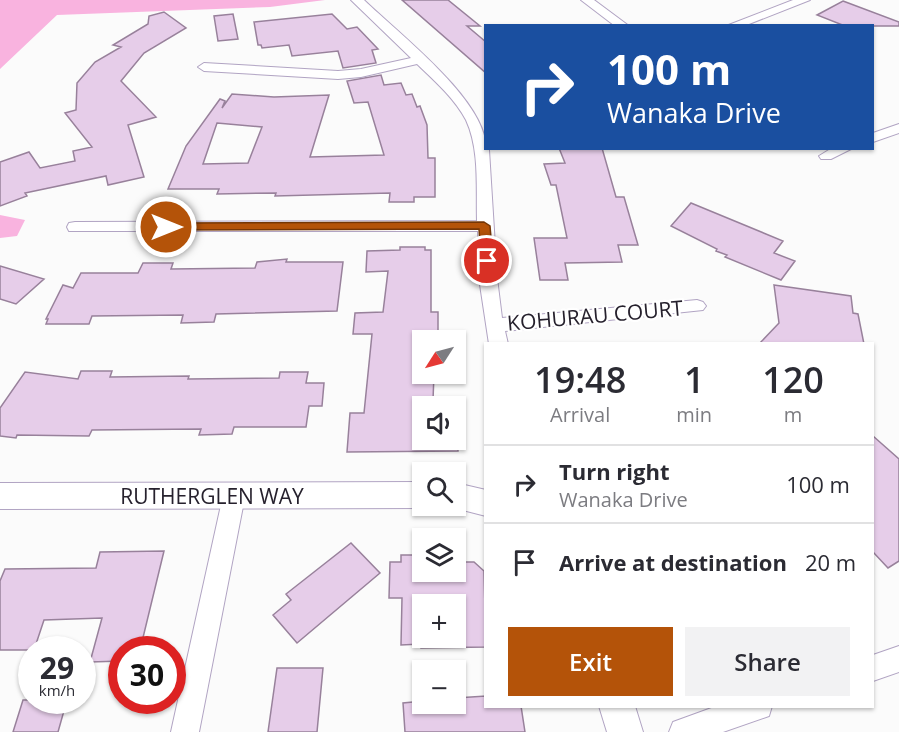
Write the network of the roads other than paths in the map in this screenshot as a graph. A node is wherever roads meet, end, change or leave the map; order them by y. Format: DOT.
graph roads {
  1 [pos="357,0"];
  2 [pos="587,0"];
  3 [pos="804,0"];
  4 [pos="620,24"];
  5 [pos="738,24"];
  6 [pos="420,60"];
  7 [pos="204,67"];
  8 [pos="899,128"];
  9 [pos="874,138"];
  10 [pos="841,150"];
  11 [pos="826,156"];
  12 [pos="484,226"];
  13 [pos="75,227"];
  14 [pos="697,306"];
  15 [pos="494,325"];
  16 [pos="498,342"];
  17 [pos="412,495"];
  18 [pos="0,496"];
  19 [pos="234,496"];
  20 [pos="466,498"];
  21 [pos="484,503"];
  22 [pos="899,659"];
  23 [pos="874,668"];
  24 [pos="618,708"];
  25 [pos="753,708"];
  26 [pos="185,732"];
  27 [pos="625,732"];
  28 [pos="683,732"];
  1 -- 6 [label="street"];
  2 -- 4 [label="street"];
  3 -- 5 [label="street"];
  6 -- 7 [label="street"];
  6 -- 12 [label="street"];
  8 -- 9 [label="street"];
  10 -- 11 [label="street"];
  12 -- 13 [label="street"];
  12 -- 15 [label="street"];
  14 -- 15 [label="street, KOHURAU COURT"];
  15 -- 16 [label="street"];
  17 -- 19 [label="street, RUTHERGLEN WAY"];
  18 -- 19 [label="street, RUTHERGLEN WAY"];
  19 -- 26 [label="street"];
  20 -- 21 [label="street"];
  22 -- 23 [label="street"];
  24 -- 27 [label="street"];
  25 -- 28 [label="street"];
}
